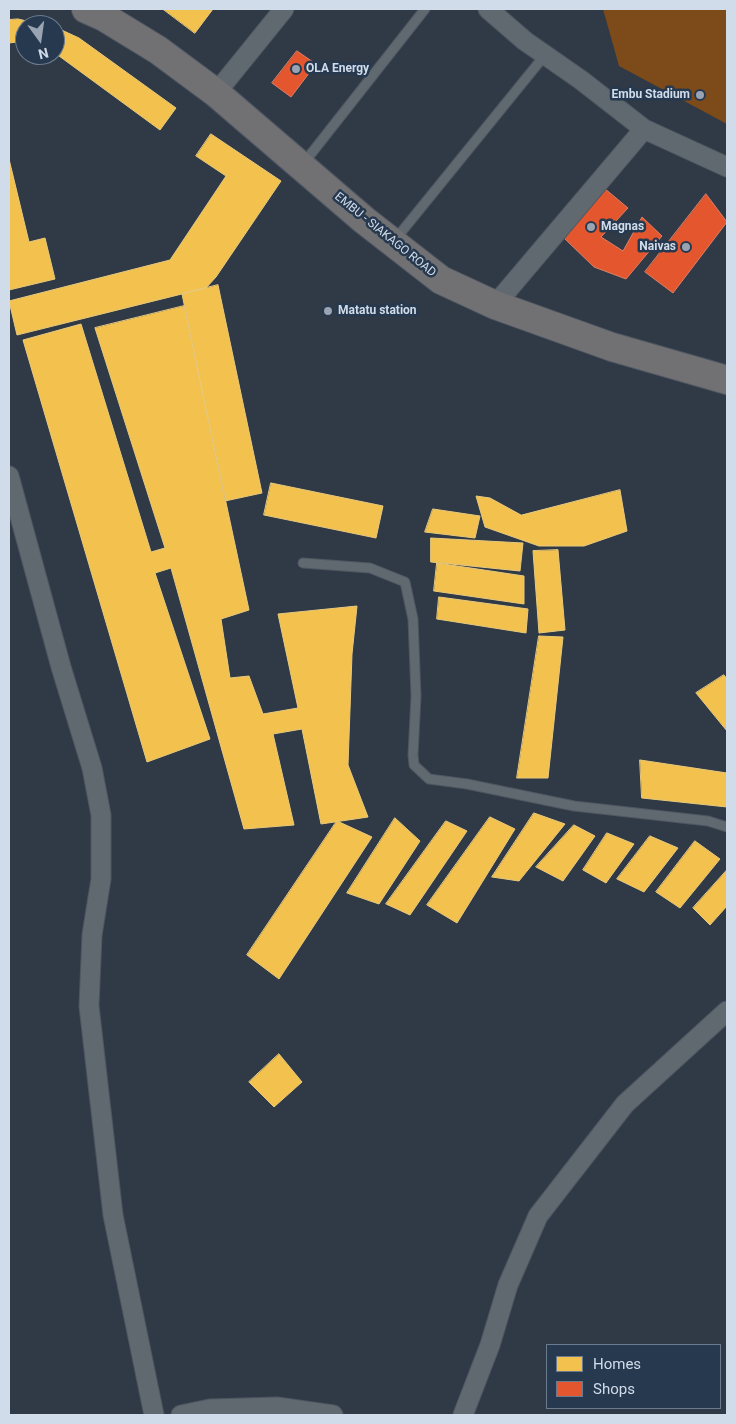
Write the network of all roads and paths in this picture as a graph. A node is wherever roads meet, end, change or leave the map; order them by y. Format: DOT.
graph roads {
  1 [pos="86,9"];
  2 [pos="284,9"];
  3 [pos="424,9"];
  4 [pos="488,9"];
  5 [pos="545,55"];
  6 [pos="216,94"];
  7 [pos="644,130"];
  8 [pos="300,166"];
  9 [pos="727,167"];
  10 [pos="393,242"];
  11 [pos="495,305"];
  12 [pos="727,380"];
  13 [pos="9,476"];
  14 [pos="303,563"];
  15 [pos="727,827"];
  16 [pos="727,1011"];
  17 [pos="154,1415"];
  18 [pos="181,1415"];
  19 [pos="333,1415"];
  20 [pos="463,1415"];
  1 -- 6 [label="highway, EMBU - SIAKAGO ROAD"];
  2 -- 6 [label="street"];
  3 -- 8 [label="lane"];
  4 -- 5 [label="street"];
  5 -- 7 [label="street"];
  5 -- 10 [label="lane"];
  6 -- 8 [label="highway, EMBU - SIAKAGO ROAD"];
  7 -- 9 [label="street"];
  7 -- 11 [label="street"];
  8 -- 10 [label="highway, EMBU - SIAKAGO ROAD"];
  10 -- 11 [label="highway, EMBU - SIAKAGO ROAD"];
  11 -- 12 [label="highway, EMBU - SIAKAGO ROAD"];
  13 -- 17 [label="street"];
  14 -- 15 [label="lane"];
  16 -- 20 [label="street"];
  18 -- 19 [label="street"];
}
